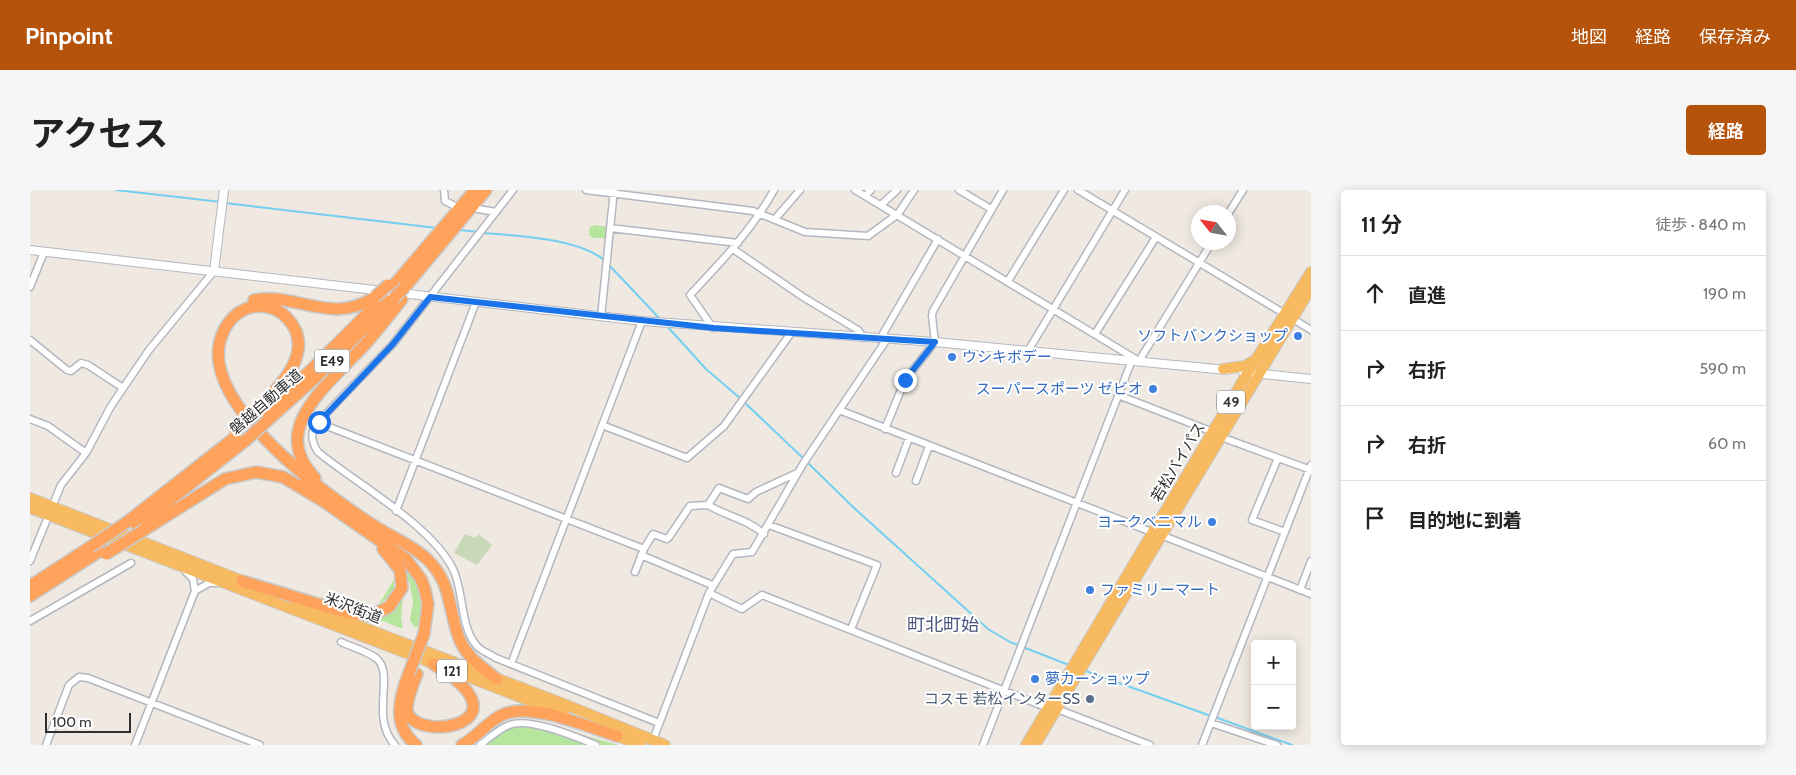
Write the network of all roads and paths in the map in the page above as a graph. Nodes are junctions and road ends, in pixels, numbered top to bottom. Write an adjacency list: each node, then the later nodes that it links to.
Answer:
1 (444, 190): 23 (street)
2 (475, 190): 23 (highway)
3 (486, 190): 23 (highway)
4 (513, 190): 26 (street)
5 (586, 190): 17 (street)
6 (774, 190): 27 (street)
7 (800, 190): 29 (street)
8 (855, 190): 20 (street)
9 (871, 190): 20 (street)
10 (897, 190): 21 (street)
11 (959, 190): 24 (street)
12 (1003, 190): 24 (street)
13 (1064, 190): 43 (street)
14 (1078, 190): 25 (street)
15 (1125, 190): 25 (street)
16 (1243, 190): 22 (street)
17 (614, 191): 27 (street); 30 (street)
18 (912, 191): 28 (street)
19 (224, 193): 41 (street)
20 (865, 196): 21 (street)
21 (881, 205): 28 (street)
22 (1234, 205)
23 (466, 208): 26 (street); 38 (highway); 38 (highway)
24 (991, 210): 39 (street)
25 (1112, 211): 31 (street); 50 (street)
26 (496, 212): 47 (street)
27 (761, 214): 29 (street); 33 (street)
28 (898, 214): 29 (street); 32 (street)
29 (775, 219)
30 (610, 228): 33 (street); 52 (street)
31 (1156, 237): 40 (street); 57 (street)
32 (938, 239): 39 (street); 59 (street)
33 (738, 243): 34 (street)
34 (733, 249): 54 (street); 58 (street)
35 (30, 250): 37 (street)
36 (1207, 250): 40 (street)
37 (44, 252): 41 (street); 45 (street)
38 (427, 255): 44 (highway); 44 (highway)
39 (964, 255): 43 (street); 61 (street)
40 (1199, 263): 51 (street); 64 (street)
41 (214, 271): 47 (street); 69 (street)
42 (1311, 272): 51 (highway, 若松バイパス / 49)
43 (1008, 281): 50 (street)
44 (399, 286): 48 (highway); 48 (highway, bridge)
45 (30, 287)
46 (1311, 288): 51 (highway, 若松バイパス / 49)
47 (430, 297): 49 (street); 75 (street)
48 (388, 298): 73 (highway, 磐越自動車道 / E49); 90 (highway); 90 (highway)
49 (476, 302): 52 (street); 84 (street)
50 (1054, 308): 57 (street); 62 (street)
51 (1289, 316): 55 (street); 63 (highway, 若松バイパス / 49); 67 (highway, 若松バイパス / 49)
52 (601, 317): 53 (street)
53 (642, 321): 54 (street); 76 (street)
54 (713, 328): 56 (street)
55 (1311, 330)
56 (791, 333): 58 (street); 76 (street)
57 (1095, 334): 64 (street)
58 (864, 338): 59 (street)
59 (883, 339): 61 (street); 72 (street)
60 (30, 340): 69 (street)
61 (935, 342): 62 (street); 77 (street)
62 (1028, 350): 64 (street)
63 (1257, 358): 65 (highway); 66 (highway, 若松バイパス / 49)
64 (1136, 361): 65 (street); 71 (street)
65 (1223, 370): 66 (street); 70 (highway)
66 (1248, 372): 67 (street); 70 (highway, 若松バイパス / 49)
67 (1259, 373): 68 (street); 78 (highway, 若松バイパス / 49)
68 (1311, 379)
69 (123, 388): 82 (street)
70 (1236, 393): 78 (highway, 若松バイパス / 49)
71 (1118, 395): 78 (street); 91 (street)
72 (839, 410): 77 (street); 86 (street)
73 (263, 415): 79 (highway, 磐越自動車道 / E49, bridge); 90 (highway)
74 (30, 419): 82 (street)
75 (319, 422): 84 (street); 95 (street)
76 (602, 425): 96 (street)
77 (886, 429): 80 (street)
78 (1217, 435): 83 (street); 102 (highway, 若松バイパス / 49)
79 (239, 436): 98 (highway, 磐越自動車道 / E49); 98 (highway, 磐越自動車道 / E49)
80 (909, 438): 81 (street); 87 (street)
81 (928, 446): 88 (street); 91 (street)
82 (86, 453): 94 (street)
83 (1278, 458): 85 (street); 100 (street)
84 (416, 460): 95 (street); 96 (street)
85 (1310, 468): 100 (street)
86 (797, 473): 92 (street); 97 (street)
87 (896, 473)
88 (916, 481)
89 (30, 498): 94 (highway, 米沢街道 / 121)
90 (327, 498): 98 (highway); 99 (highway)
91 (1076, 504): 102 (street); 123 (street)
92 (708, 505): 101 (street); 104 (street)
93 (30, 508): 94 (highway, 米沢街道 / 121)
94 (50, 510): 103 (highway, 米沢街道 / 121); 105 (street); 110 (highway, 米沢街道 / 121)
95 (396, 511): 121 (street)
96 (566, 519): 104 (street); 121 (street)
97 (769, 525): 101 (street); 118 (street)
98 (136, 526): 114 (highway, 磐越自動車道 / E49); 114 (highway, 磐越自動車道 / E49, bridge)
99 (372, 531): 110 (highway); 122 (highway); 130 (highway, bridge)
100 (1285, 532): 109 (street)
101 (764, 534): 111 (street)
102 (1157, 534): 109 (street); 125 (highway, 若松バイパス / 49)
103 (144, 552): 110 (highway, 米沢街道 / 121); 113 (street)
104 (643, 552): 108 (street); 111 (street)
105 (30, 560)
106 (1311, 561): 112 (street)
107 (131, 563): 117 (street)
108 (635, 572)
109 (1267, 578): 112 (street); 126 (street)
110 (237, 584): 113 (street); 120 (highway, 米沢街道 / 121); 122 (highway, 米沢街道 / 121)
111 (712, 585): 115 (street)
112 (1300, 590): 116 (street)
113 (195, 591): 124 (street)
114 (32, 592)
115 (709, 593): 118 (street); 127 (street)
116 (1311, 594)
117 (30, 622)
118 (851, 629): 123 (street)
119 (341, 642): 135 (street)
120 (433, 664): 128 (highway, 米沢街道 / 121); 131 (highway)
121 (511, 664): 127 (street)
122 (497, 679): 129 (highway, 米沢街道 / 121)
123 (1005, 690): 125 (street); 141 (street)
124 (151, 703): 132 (street); 133 (street); 134 (street)
125 (1052, 709): 142 (highway, 若松バイパス / 49); 143 (highway, 若松バイパス / 49); 144 (street)
126 (1212, 721): 145 (street); 146 (street)
127 (659, 723): 129 (street)
128 (617, 736): 136 (highway); 139 (highway, 米沢街道 / 121)
129 (652, 742): 140 (highway, 米沢街道 / 121)
130 (421, 743)
131 (447, 744)
132 (46, 745)
133 (135, 745)
134 (260, 745)
135 (395, 745)
136 (462, 745)
137 (480, 745): 138 (street)
138 (596, 745)
139 (641, 745)
140 (665, 745)
141 (983, 745)
142 (1026, 745)
143 (1035, 745)
144 (1150, 745)
145 (1202, 745)
146 (1277, 745)

